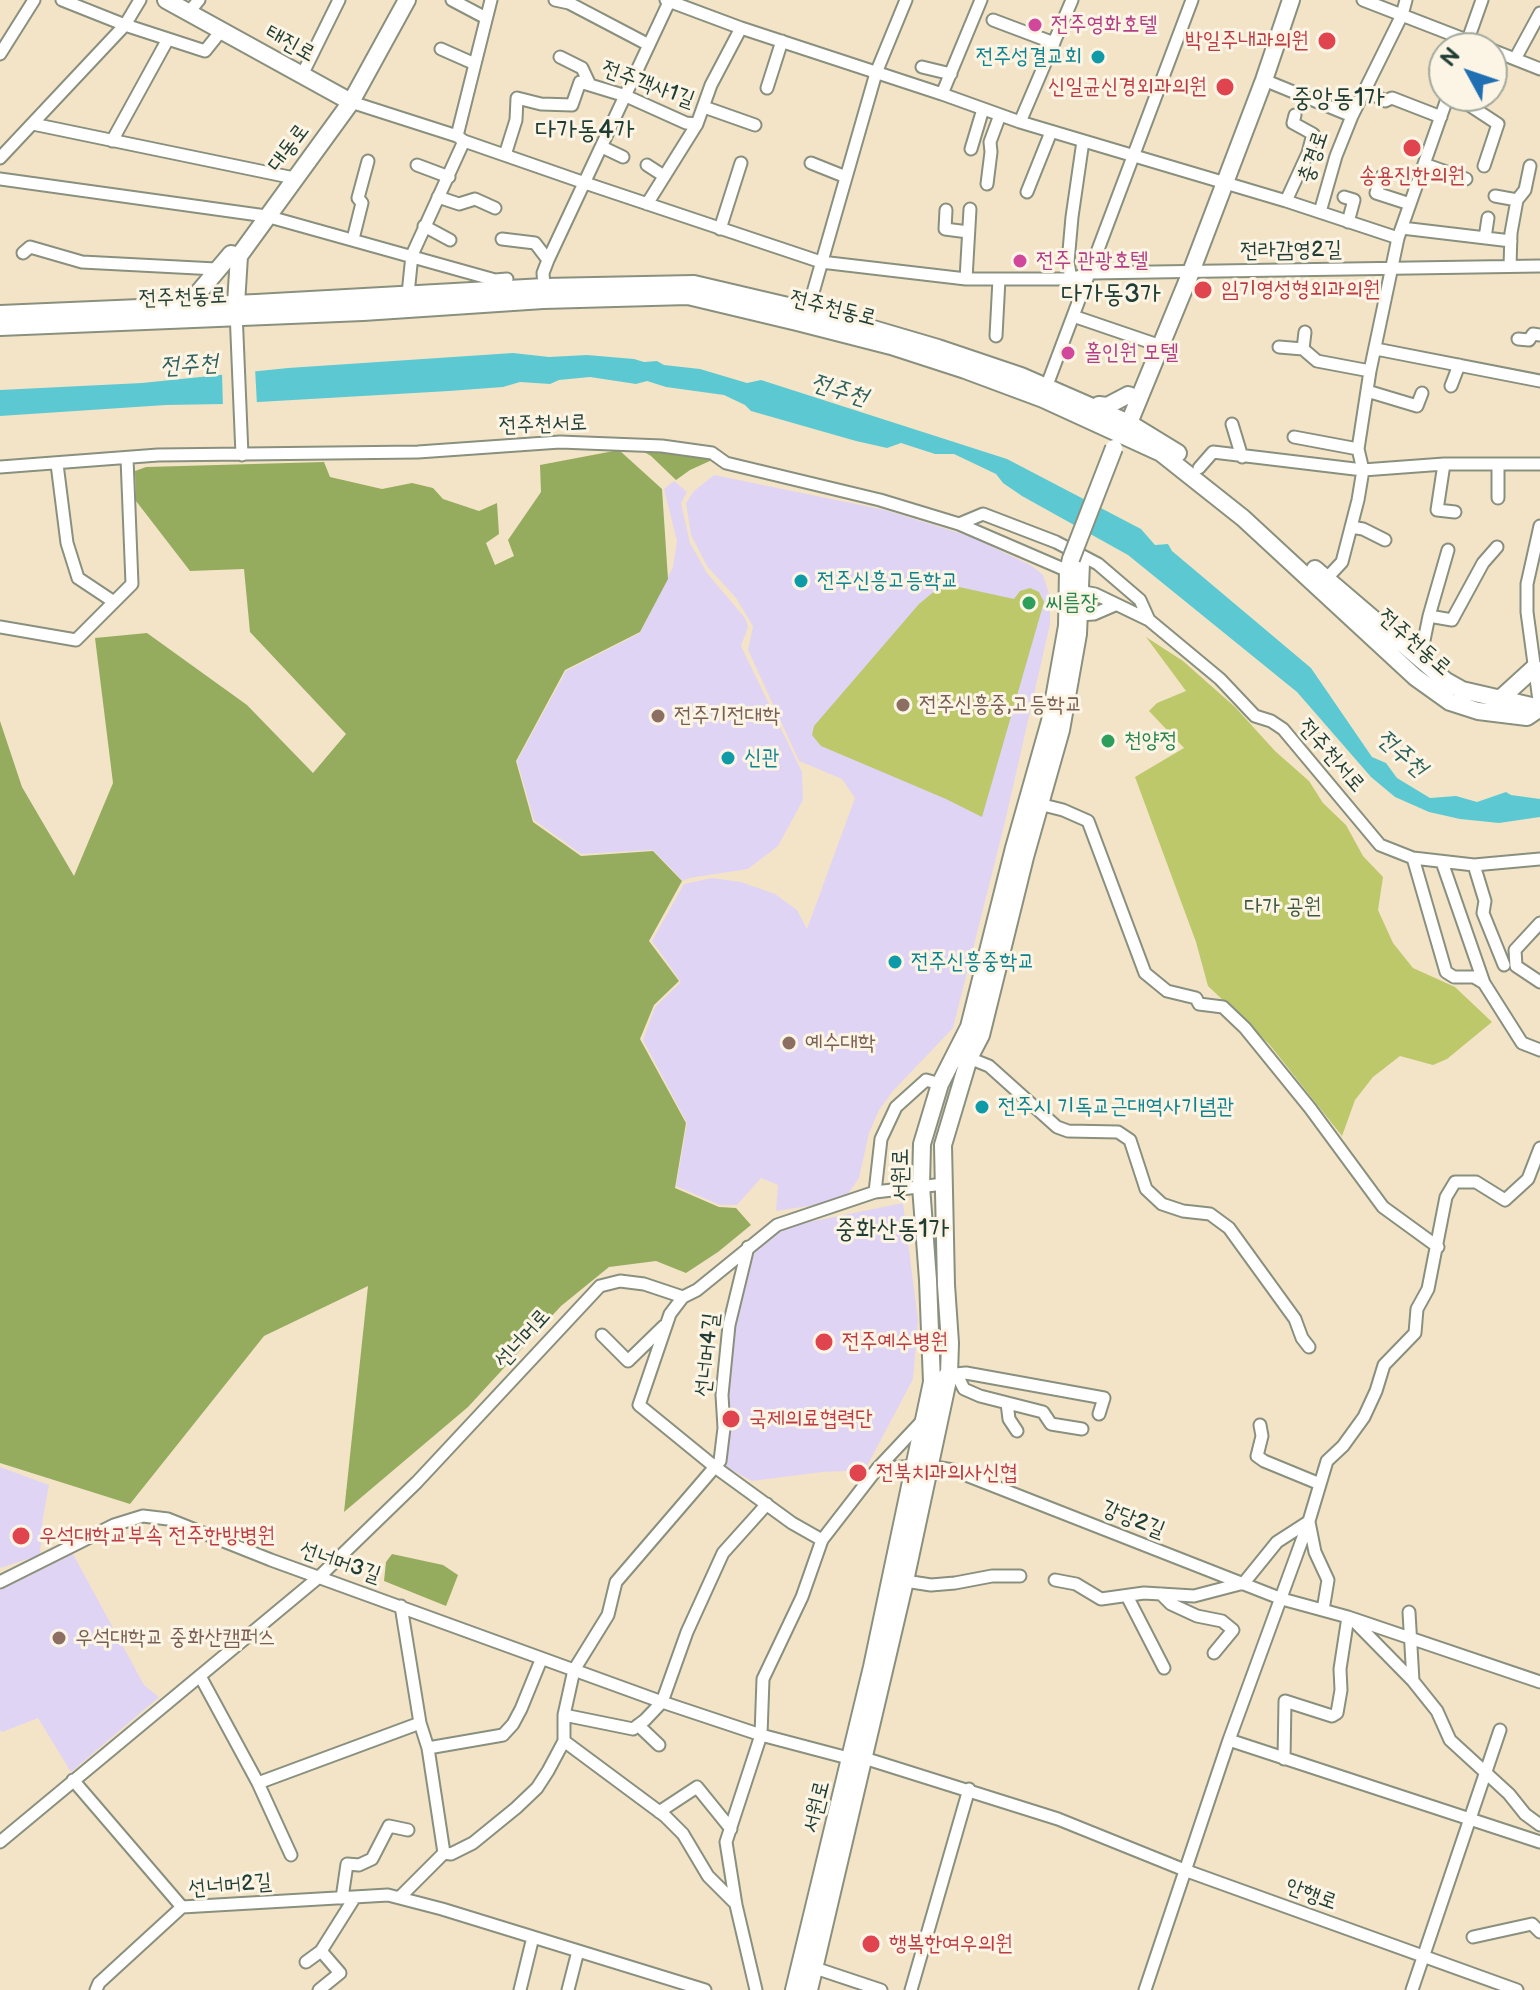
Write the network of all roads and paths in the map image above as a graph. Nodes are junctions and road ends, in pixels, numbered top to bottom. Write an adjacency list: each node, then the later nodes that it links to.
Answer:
1 (34, 0): 34 (street)
2 (62, 0): 24 (street)
3 (140, 0): 24 (street)
4 (166, 0): 19 (street, 태진로)
5 (339, 0): 43 (street)
6 (407, 0): 50 (street, 대동로)
7 (452, 0): 22 (street)
8 (491, 0): 22 (street)
9 (555, 0): 32 (street)
10 (668, 0): 25 (street, 충경로); 32 (street)
11 (906, 0): 41 (street)
12 (981, 0): 42 (street)
13 (1072, 0): 31 (street)
14 (1192, 0): 71 (street)
15 (1291, 0): 44 (street)
16 (1363, 0): 21 (street)
17 (1406, 0): 21 (street)
18 (1482, 0): 28 (street)
19 (194, 7): 26 (street, 태진로)
20 (1540, 13): 37 (street)
21 (1402, 15): 27 (street); 47 (street)
22 (486, 18): 38 (street)
23 (993, 20): 31 (street)
24 (125, 25): 29 (street); 60 (street)
25 (741, 28): 30 (street, 충경로); 51 (street, 전주객사1길)
26 (221, 31): 29 (street); 43 (street, 태진로)
27 (1440, 32)
28 (1470, 32)
29 (168, 39): 65 (street)
30 (782, 41): 41 (street, 충경로); 46 (street)
31 (1054, 43): 59 (street)
32 (649, 45): 49 (street)
33 (441, 49): 38 (street)
34 (0, 54)
35 (1508, 56): 37 (street)
36 (560, 57): 45 (street)
37 (1515, 59): 40 (street)
38 (475, 64): 64 (street)
39 (922, 67): 42 (street)
40 (1540, 69)
41 (876, 73): 48 (street, 충경로); 84 (street)
42 (951, 74): 48 (street)
43 (302, 75): 50 (street, 태진로)
44 (1264, 80): 57 (street, 충경로); 89 (street)
45 (590, 85): 49 (street, 전주객사1길); 69 (street, 전주객사1길)
46 (767, 88)
47 (1365, 90): 57 (street); 58 (street)
48 (942, 94): 52 (street, 충경로)
49 (626, 96): 61 (street, 전주객사1길); 67 (street)
50 (351, 102): 64 (street); 85 (street, 대동로)
51 (704, 107): 61 (street, 전주객사1길); 62 (street)
52 (983, 109): 55 (street, 충경로); 68 (street)
53 (1443, 112): 58 (street)
54 (1480, 112): 79 (street)
55 (1000, 115): 59 (street, 충경로); 90 (street)
56 (1295, 115): 96 (street, 충경로)
57 (1352, 116): 102 (street, 충경로)
58 (1441, 117): 76 (street)
59 (1020, 122): 63 (street, 충경로)
60 (33, 124): 65 (street); 72 (street)
61 (697, 124): 81 (street, 전주객사1길)
62 (755, 125)
63 (1051, 132): 66 (street, 충경로); 91 (street)
64 (460, 138): 69 (street); 83 (street)
65 (112, 141): 85 (street)
66 (1083, 141): 71 (street, 충경로); 129 (street)
67 (602, 147): 70 (street); 88 (street)
68 (971, 149)
69 (505, 155): 88 (street)
70 (623, 157)
71 (1133, 157): 89 (street, 충경로); 125 (street)
72 (0, 158)
73 (368, 161): 111 (street)
74 (741, 163): 107 (street)
75 (811, 163): 84 (street)
76 (1424, 164): 87 (street); 98 (street)
77 (417, 165): 83 (street)
78 (647, 165): 81 (street)
79 (1484, 166)
80 (1530, 166): 95 (street)
81 (664, 176): 97 (street, 전주객사1길)
82 (1382, 176): 98 (street)
83 (449, 177): 93 (street)
84 (846, 177): 119 (street)
85 (294, 178): 103 (street, 대동로)
86 (0, 179): 103 (street)
87 (1466, 179)
88 (585, 183): 97 (street); 118 (street)
89 (1225, 183): 96 (street, 충경로); 124 (street)
90 (987, 184)
91 (1027, 192)
92 (1495, 196): 95 (street)
93 (438, 197): 99 (street); 106 (street)
94 (1344, 197): 105 (street, 충경로)
95 (1517, 200): 114 (street)
96 (1286, 201): 102 (street, 충경로)
97 (647, 204): 107 (street)
98 (1410, 204): 109 (street)
99 (495, 208)
100 (970, 209): 108 (street)
101 (946, 210): 108 (street)
102 (1320, 212): 105 (street, 충경로)
103 (266, 216): 111 (street); 117 (street, 대동로)
104 (1488, 218): 110 (street)
105 (1348, 222): 109 (street, 충경로)
106 (424, 226): 113 (street); 116 (street)
107 (720, 229): 119 (street)
108 (968, 232): 127 (street)
109 (1400, 233): 110 (street); 123 (street)
110 (1485, 238): 114 (street)
111 (353, 239): 116 (street)
112 (502, 239): 118 (street)
113 (450, 240)
114 (1511, 241): 120 (street)
115 (23, 253): 122 (street)
116 (412, 255): 126 (street); 131 (street)
117 (239, 256): 122 (street); 136 (street)
118 (548, 260): 130 (street)
119 (821, 262): 127 (street); 133 (street)
120 (1510, 266): 121 (street, 전라감영2길); 123 (street, 전라감영2길)
121 (1540, 266)
122 (216, 269): 132 (street)
123 (1392, 270): 124 (street, 전라감영2길); 145 (street)
124 (1191, 272): 125 (street); 142 (street)
125 (1090, 273): 129 (street); 135 (street)
126 (507, 279)
127 (966, 279): 128 (street)
128 (999, 279): 129 (street); 140 (street)
129 (1071, 279)
130 (544, 287): 131 (street, 전주천동로); 133 (street, 전주천동로)
131 (408, 294): 136 (street, 전주천동로)
132 (188, 305): 134 (street, 전주천동로); 136 (street, 전주천동로)
133 (808, 310): 149 (street, 전주천동로)
134 (0, 314)
135 (1073, 316): 142 (street); 149 (street)
136 (236, 317): 137 (street, 전주천동로); 157 (street, 전주천동로); 159 (street)
137 (0, 327)
138 (1305, 332): 144 (street)
139 (1540, 335): 141 (street)
140 (996, 336)
141 (1518, 339)
142 (1161, 346): 153 (street)
143 (1279, 347): 144 (street)
144 (1303, 349): 147 (street)
145 (1376, 349): 146 (street); 147 (street)
146 (1459, 365): 148 (street); 150 (street)
147 (1370, 371): 151 (street)
148 (1540, 381)
149 (1047, 385): 154 (street, 전주천동로)
150 (1451, 386)
151 (1367, 391): 152 (street); 158 (street)
152 (1422, 393)
153 (1138, 399): 154 (street); 157 (street)
154 (1096, 409): 157 (street, 전주천동로)
155 (1232, 424): 160 (street)
156 (1294, 437): 158 (street)
157 (1123, 439): 167 (street, 전주천동로); 177 (street, bridge); 189 (street, 전주천동로)
158 (1358, 449): 168 (street)
159 (242, 455): 161 (street, 전주천서로); 171 (street, 전주천서로)
160 (1242, 457): 167 (street); 168 (street)
161 (127, 458): 162 (street, 전주천서로); 180 (street)
162 (57, 464): 166 (street, 전주천서로); 180 (street)
163 (1444, 464): 164 (street); 168 (street); 170 (street)
164 (1498, 464): 165 (street); 169 (street)
165 (1540, 464)
166 (0, 467)
167 (1199, 468): 178 (street, 전주천동로)
168 (1363, 470): 173 (street)
169 (1498, 498)
170 (1455, 512)
171 (959, 524): 177 (street, 전주천서로); 184 (street)
172 (1540, 526): 187 (street)
173 (1351, 527): 174 (street); 178 (street)
174 (1385, 540)
175 (1497, 547): 183 (street, 전주천동로)
176 (1448, 550): 183 (street, 전주천동로)
177 (1073, 564): 179 (street, 서원로); 190 (street, 서원로)
178 (1326, 579): 186 (street, 전주천동로)
179 (1079, 591): 181 (street, 전주천서로); 182 (street, 서원로)
180 (114, 602): 185 (street)
181 (1115, 605): 182 (street); 184 (street, 전주천서로)
182 (1078, 615): 190 (street, 서원로)
183 (1429, 616): 186 (street, 전주천동로)
184 (1149, 620): 191 (street, 전주천서로)
185 (0, 627)
186 (1420, 660): 188 (street, 전주천동로)
187 (1534, 668): 188 (street); 189 (street)
188 (1500, 699): 189 (street, 전주천동로)
189 (1540, 709)
190 (1033, 803): 200 (street, 서원로); 201 (street, 서원로); 207 (street)
191 (1413, 858): 193 (street, 전주천서로); 198 (street)
192 (1540, 859): 194 (street, 전주천서로)
193 (1442, 862): 194 (street, 전주천서로); 198 (street)
194 (1474, 865): 196 (street)
195 (1540, 923): 197 (street)
196 (1504, 965)
197 (1540, 982)
198 (1484, 983): 199 (street)
199 (1540, 1050)
200 (969, 1058): 203 (street, 서원로); 211 (street)
201 (940, 1084): 204 (street, 서원로); 205 (street)
202 (1540, 1148): 207 (street)
203 (944, 1184): 204 (street); 212 (street, 서원로)
204 (921, 1186): 205 (street); 212 (street, 서원로)
205 (875, 1192): 206 (street)
206 (748, 1246): 208 (street); 220 (street, 선너머4길)
207 (1438, 1247): 222 (street)
208 (683, 1297): 209 (street, 선너머4길); 227 (street, 선너머로)
209 (666, 1324): 210 (street); 220 (street, 선너머4길)
210 (602, 1335)
211 (1309, 1347)
212 (946, 1375): 213 (street); 214 (street); 215 (street, 서원로)
213 (1007, 1403): 217 (street); 218 (street)
214 (1099, 1414)
215 (930, 1420): 219 (street, 서원로); 221 (street)
216 (1260, 1425): 222 (street)
217 (1082, 1429)
218 (1017, 1431)
219 (922, 1466): 221 (street); 229 (street, 서원로); 231 (street, 강당2길); 257 (street, 서원로)
220 (715, 1467): 223 (street, 선너머4길); 243 (street, 선너머4길)
221 (877, 1469): 225 (street)
222 (1320, 1484): 224 (street)
223 (767, 1504): 225 (street, 선너머4길); 247 (street)
224 (1309, 1521): 231 (street); 234 (street); 236 (street)
225 (822, 1540): 252 (street)
226 (1020, 1576): 229 (street)
227 (319, 1577): 230 (street, 선너머3길); 235 (street, 선너머3길); 244 (street, 선너머로)
228 (1055, 1580): 233 (street)
229 (905, 1581): 257 (street, 서원로)
230 (0, 1582)
231 (1242, 1584): 232 (street); 234 (street, 강당2길)
232 (1161, 1594): 233 (street); 240 (street)
233 (1127, 1596): 242 (street)
234 (1282, 1599): 236 (street, 강당2길); 253 (street)
235 (401, 1606): 241 (street, 선너머3길); 249 (street, 선너머3길)
236 (1323, 1610): 238 (street, 강당2길)
237 (1409, 1612): 239 (street)
238 (1349, 1618): 239 (street, 강당2길); 245 (street); 258 (street)
239 (1412, 1639): 245 (street); 246 (street, 강당2길)
240 (1214, 1653)
241 (541, 1660): 243 (street, 선너머3길); 256 (street)
242 (1164, 1668)
243 (574, 1670): 247 (street, 선너머3길); 248 (street)
244 (200, 1676): 260 (street, 선너머로); 261 (street)
245 (1413, 1681): 259 (street)
246 (1540, 1682)
247 (662, 1702): 250 (street); 252 (street, 선너머3길)
248 (564, 1715): 250 (street); 254 (street)
249 (420, 1723): 256 (street, 선너머3길); 261 (street)
250 (638, 1725): 255 (street)
251 (1500, 1730): 259 (street)
252 (761, 1735): 257 (street, 선너머3길); 266 (street)
253 (1229, 1740): 258 (street); 272 (street)
254 (564, 1741): 263 (street); 270 (street)
255 (659, 1745)
256 (428, 1748): 270 (street)
257 (858, 1759): 262 (street, 안행로); 284 (street, 서원로); 291 (street, 서원로)
258 (1284, 1759): 264 (street)
259 (1485, 1772): 264 (street); 265 (street)
260 (73, 1780): 268 (street, 선너머로); 276 (street)
261 (258, 1783): 271 (street)
262 (969, 1789): 272 (street, 안행로); 294 (street)
263 (659, 1812): 266 (street); 275 (street)
264 (1471, 1820): 269 (street); 282 (street)
265 (1540, 1825)
266 (731, 1829): 275 (street)
267 (408, 1830): 274 (street)
268 (0, 1842)
269 (1540, 1842)
270 (444, 1853): 273 (street)
271 (291, 1855)
272 (1187, 1871): 282 (street, 안행로); 295 (street)
273 (400, 1897): 274 (street, 선너머2길); 278 (street, 선너머2길)
274 (348, 1898): 276 (street, 선너머2길); 280 (street)
275 (736, 1905): 290 (street)
276 (182, 1907): 285 (street, 선너머2길)
277 (1540, 1932): 279 (street)
278 (533, 1937): 281 (street, 선너머2길); 287 (street)
279 (1473, 1937)
280 (321, 1951): 283 (street); 286 (street)
281 (578, 1951): 288 (street); 289 (street, 선너머2길)
282 (1422, 1956): 296 (street); 297 (street, 안행로)
283 (306, 1962)
284 (815, 1968): 292 (street, 서원로); 293 (street)
285 (96, 1990)
286 (319, 1990)
287 (520, 1990)
288 (568, 1990)
289 (705, 1990)
290 (756, 1990)
291 (794, 1990)
292 (809, 1990)
293 (881, 1990)
294 (911, 1990)
295 (1145, 1990)
296 (1412, 1990)
297 (1517, 1990)

